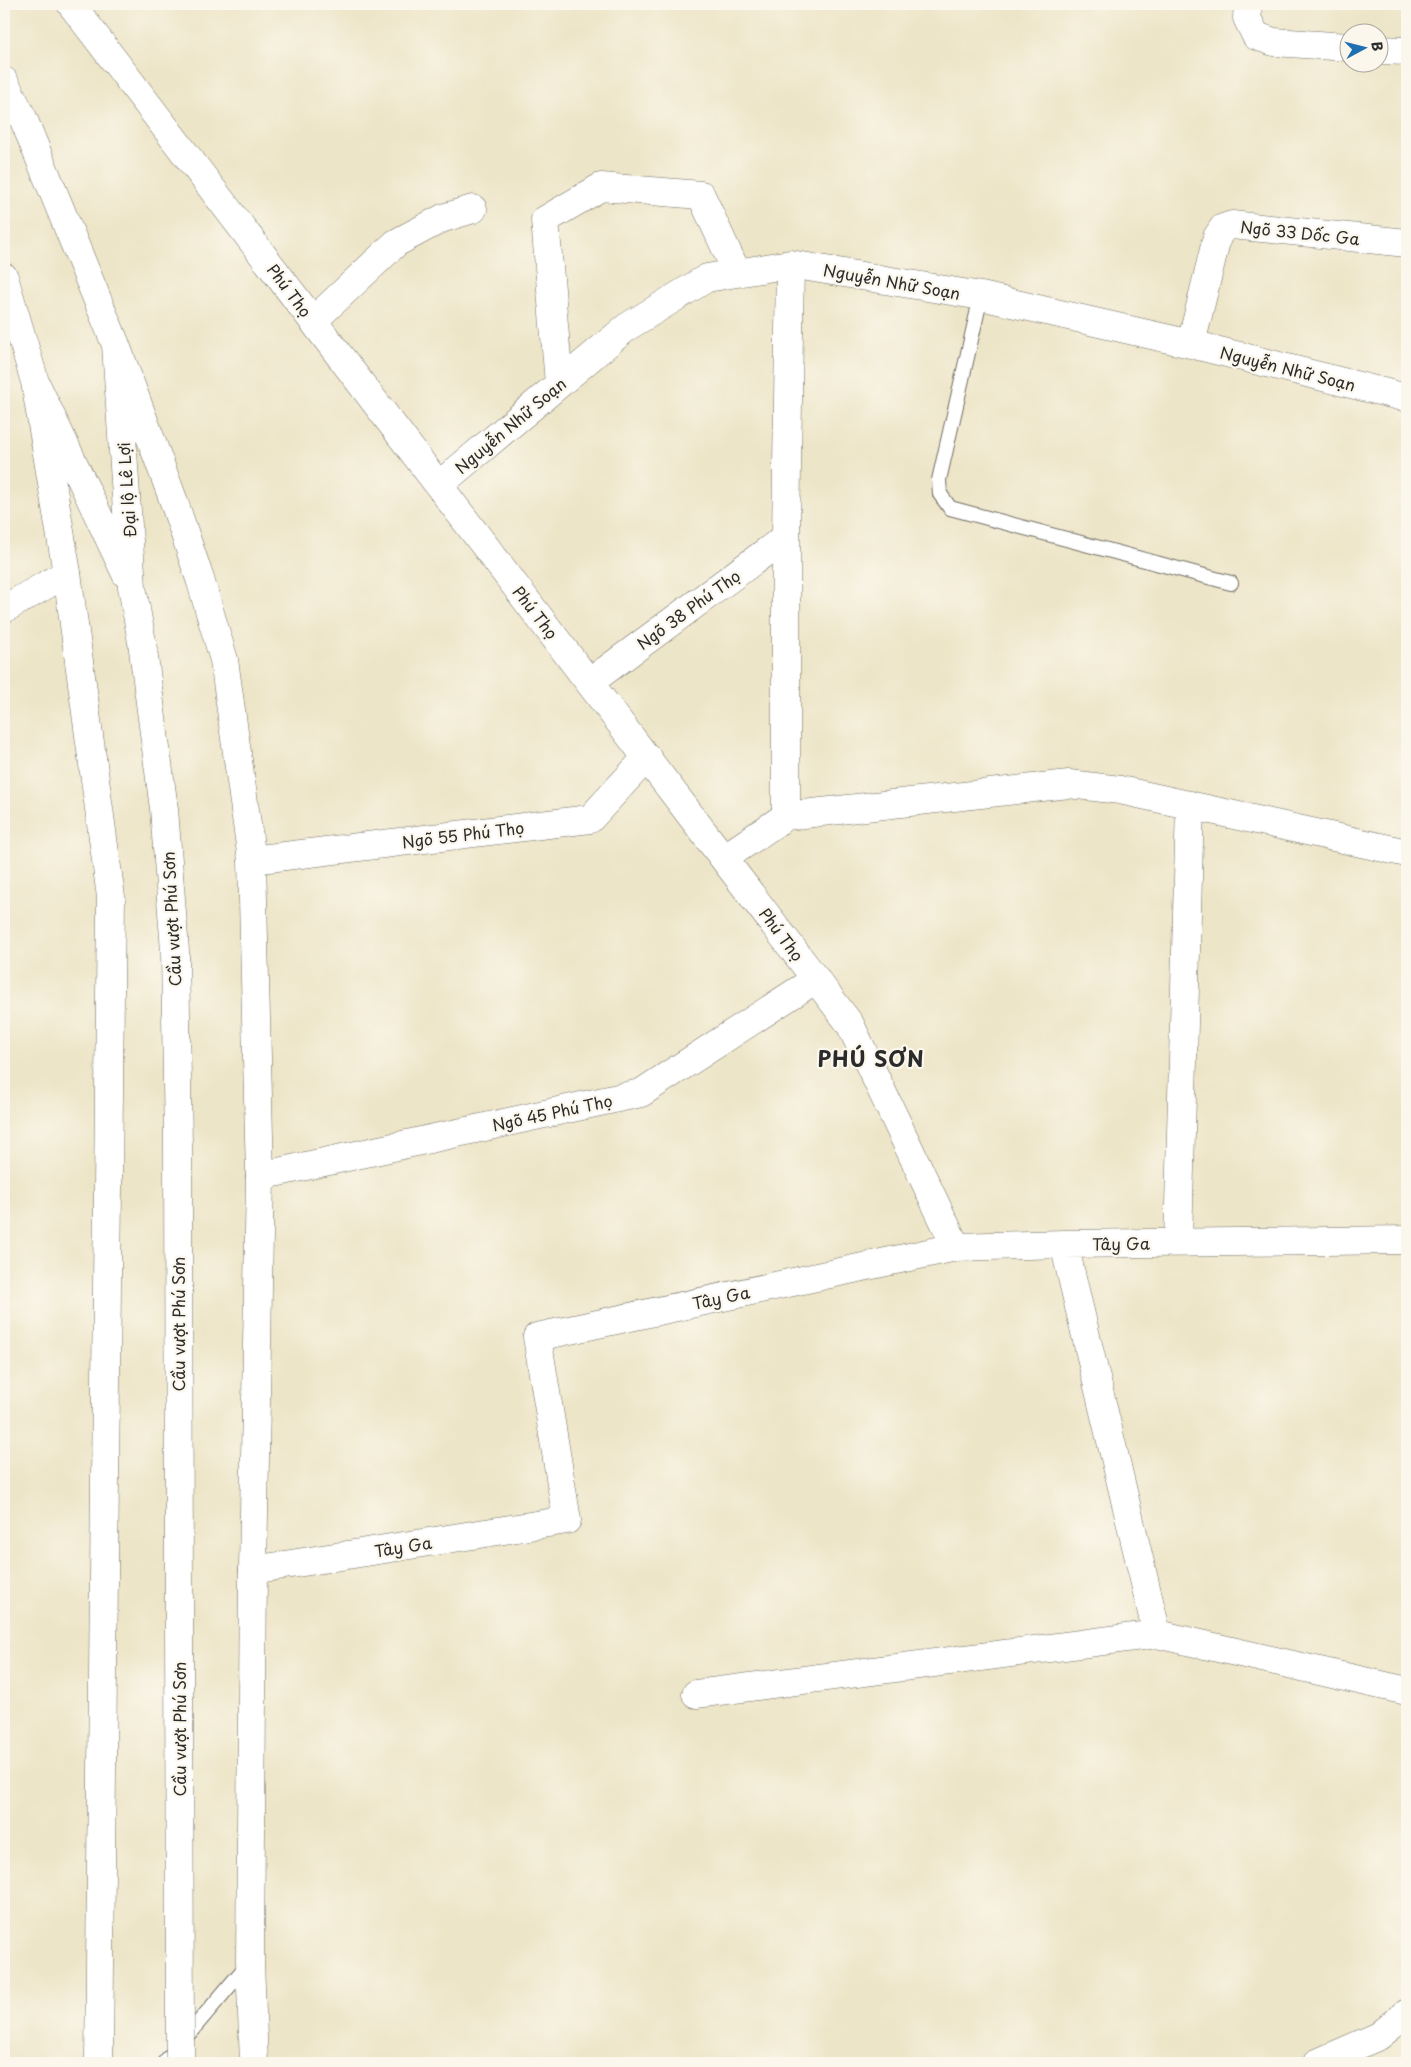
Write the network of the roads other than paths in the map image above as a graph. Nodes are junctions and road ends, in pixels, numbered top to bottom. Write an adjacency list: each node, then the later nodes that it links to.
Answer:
1 (70, 4): 13 (street, Phú Thọ)
2 (1248, 4): 3 (street)
3 (1338, 47)
4 (1388, 51): 5 (street)
5 (1407, 52)
6 (4, 81): 15 (street, Đại lộ Lê Lợi)
7 (472, 209): 13 (street)
8 (1407, 243): 14 (street, Ngõ 33 Dốc Ga)
9 (790, 264): 10 (street, Nguyễn Nhữ Soạn); 12 (street, Nguyễn Nhữ Soạn); 20 (street)
10 (737, 273): 17 (street, Nguyễn Nhữ Soạn); 17 (street)
11 (4, 277): 16 (street, Đại lộ Lê Lợi)
12 (981, 296): 14 (street, Nguyễn Nhữ Soạn); 22 (lane)
13 (313, 321): 19 (street, Phú Thọ)
14 (1191, 344): 18 (street, Nguyễn Nhữ Soạn)
15 (116, 345): 23 (street, Đại lộ Lê Lợi); 31 (street)
16 (35, 382): 21 (street); 23 (street, Đại lộ Lê Lợi)
17 (560, 383): 19 (street, Nguyễn Nhữ Soạn)
18 (1407, 398)
19 (439, 485): 25 (street, Phú Thọ)
20 (786, 537): 25 (street, Ngõ 38 Phú Thọ); 28 (street)
21 (67, 573): 24 (street); 44 (street)
22 (1231, 583)
23 (132, 586): 46 (street, Cầu vượt Phú Sơn, bridge)
24 (4, 609)
25 (590, 682): 26 (street, Phú Thọ)
26 (647, 757): 30 (street, Phú Thọ); 31 (street, Ngõ 55 Phú Thọ)
27 (1190, 806): 28 (street); 29 (street); 35 (street)
28 (786, 816): 30 (street)
29 (1407, 853)
30 (724, 858): 32 (street, Phú Thọ)
31 (252, 860): 33 (street)
32 (816, 979): 33 (street, Ngõ 45 Phú Thọ); 37 (street, Phú Thọ)
33 (260, 1176): 38 (street)
34 (1407, 1240): 35 (street, Tây Ga)
35 (1178, 1242): 36 (street, Tây Ga)
36 (1064, 1244): 37 (street, Tây Ga); 39 (street)
37 (956, 1247): 38 (street, Tây Ga)
38 (253, 1570): 42 (street)
39 (1157, 1634): 40 (street); 41 (street)
40 (1407, 1691)
41 (696, 1694)
42 (250, 1962): 45 (lane); 47 (street)
43 (1407, 2013): 48 (street)
44 (99, 2063)
45 (164, 2063)
46 (180, 2063)
47 (254, 2063)
48 (1317, 2063)

